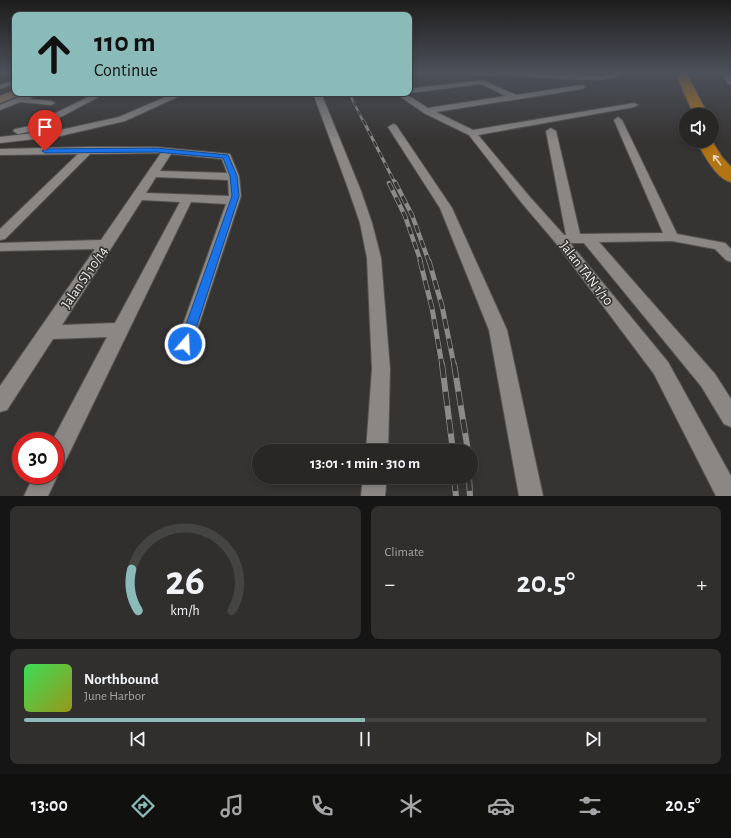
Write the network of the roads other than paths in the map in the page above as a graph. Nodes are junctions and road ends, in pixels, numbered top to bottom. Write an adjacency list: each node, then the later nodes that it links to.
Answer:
1 (510, 95): 9 (street)
2 (533, 95): 9 (street)
3 (691, 95): 14 (highway)
4 (18, 96): 10 (street); 11 (street); 13 (street)
5 (96, 96): 19 (street)
6 (175, 96): 21 (street)
7 (317, 96): 46 (street)
8 (403, 96): 15 (street, Jalan TAN 1/10)
9 (516, 98): 15 (street)
10 (0, 100)
11 (51, 103)
12 (634, 105): 20 (street)
13 (0, 108)
14 (698, 108)
15 (427, 112): 20 (street, Jalan TAN 1/10)
16 (618, 120): 35 (street)
17 (393, 127): 51 (street)
18 (551, 131): 36 (street)
19 (0, 132)
20 (472, 133): 36 (street, Jalan TAN 1/10)
21 (0, 140)
22 (719, 140): 27 (highway)
23 (708, 148): 30 (highway, one-way to 23)
24 (88, 150): 25 (street); 26 (street); 34 (street)
25 (168, 151): 28 (street, Jalan SJ 10/14); 29 (street)
26 (1, 153)
27 (731, 157)
28 (153, 174): 29 (street); 31 (street, Jalan SJ 10/14)
29 (233, 177): 33 (street)
30 (731, 177)
31 (138, 196): 32 (street); 37 (street, Jalan SJ 10/14)
32 (187, 199): 33 (street); 40 (street)
33 (233, 201): 42 (street)
34 (0, 236)
35 (672, 236): 36 (street); 39 (street)
36 (574, 239): 44 (street); 52 (street, Jalan TAN 1/10)
37 (106, 244): 38 (street); 41 (street, Jalan SJ 10/14)
38 (0, 247)
39 (731, 257)
40 (120, 330): 41 (street); 45 (street)
41 (47, 332): 43 (street, Jalan SJ 10/14)
42 (185, 344)
43 (0, 402)
44 (731, 417)
45 (64, 440)
46 (377, 444)
47 (42, 484): 49 (street)
48 (374, 484): 50 (street)
49 (36, 496)
50 (373, 496)
51 (531, 496)
52 (729, 496)

